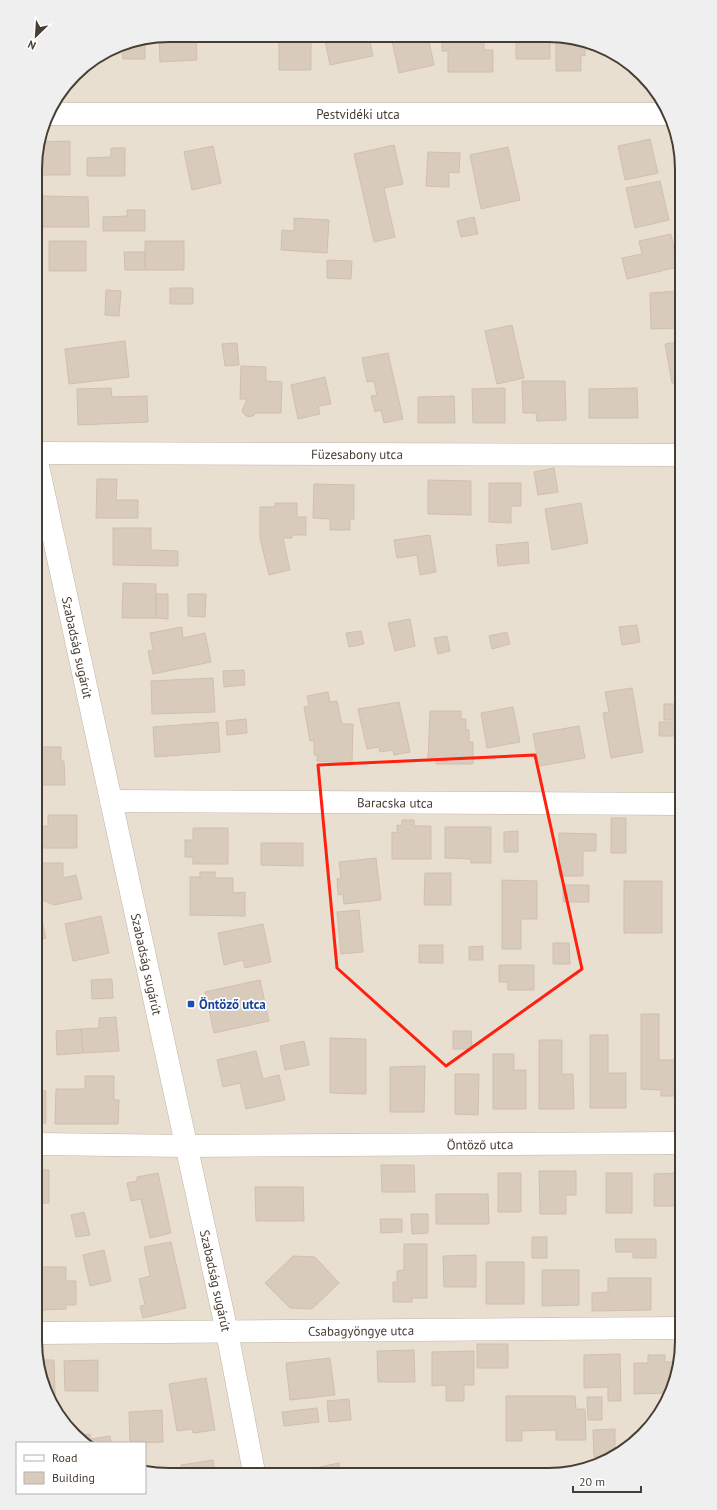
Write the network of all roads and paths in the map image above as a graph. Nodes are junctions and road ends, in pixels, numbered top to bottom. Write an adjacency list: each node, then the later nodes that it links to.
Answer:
1 (55, 114): 2 (street, Pestvidéki utca)
2 (662, 114)
3 (42, 453): 4 (street, Füzesabony utca)
4 (675, 455)
5 (42, 484): 6 (street, Szabadság sugárút)
6 (111, 801): 7 (street, Baracska utca); 10 (street, Szabadság sugárút)
7 (675, 804)
8 (675, 1143): 10 (street, Öntöző utca)
9 (42, 1144): 10 (street, Öntöző utca)
10 (186, 1146): 12 (street, Szabadság sugárút)
11 (675, 1328): 12 (street, Csabagyöngye utca)
12 (227, 1332): 13 (street, Csabagyöngye utca); 14 (street, Szabadság sugárút)
13 (42, 1333)
14 (253, 1468)

